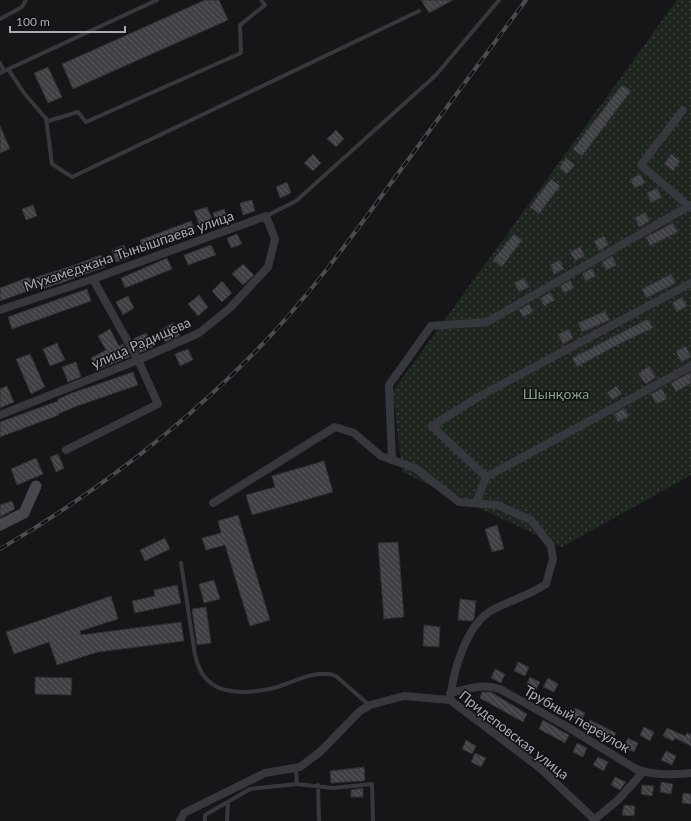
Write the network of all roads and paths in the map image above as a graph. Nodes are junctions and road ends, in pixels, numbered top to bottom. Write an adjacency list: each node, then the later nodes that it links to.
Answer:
1 (26, 0): 6 (lane)
2 (157, 0): 8 (lane)
3 (261, 0): 10 (lane)
4 (499, 0): 12 (lane)
5 (419, 12): 10 (lane)
6 (0, 19)
7 (0, 63): 8 (lane)
8 (4, 71): 10 (lane)
9 (683, 110): 11 (street)
10 (46, 118)
11 (690, 207): 20 (street)
12 (266, 216): 13 (street, Мухамеджана Тынышпаева улица); 16 (street, улица Радищева)
13 (93, 279): 15 (street, Мухамеджана Тынышпаева улица); 16 (street)
14 (691, 283): 21 (street)
15 (0, 310)
16 (138, 360): 18 (street, улица Радищева); 19 (street)
17 (691, 366): 21 (street)
18 (0, 415)
19 (66, 450)
20 (392, 460): 23 (street); 24 (street)
21 (486, 477): 24 (street)
22 (36, 486): 25 (street)
23 (213, 503)
24 (476, 503): 27 (street)
25 (0, 525)
26 (181, 563): 28 (lane)
27 (450, 697): 28 (street, Придеповская улица); 30 (street, Трубный переулок); 35 (street, Придеповская улица)
28 (370, 705): 29 (street, Придеповская улица)
29 (296, 768): 32 (lane); 36 (street, Придеповская улица)
30 (643, 772): 31 (street, Трубный переулок); 35 (street)
31 (691, 773)
32 (297, 784): 33 (lane); 34 (lane)
33 (318, 785): 39 (lane); 40 (lane)
34 (228, 803): 37 (lane); 38 (lane)
35 (596, 820)
36 (180, 821)
37 (205, 821)
38 (227, 821)
39 (319, 821)
40 (373, 821)

